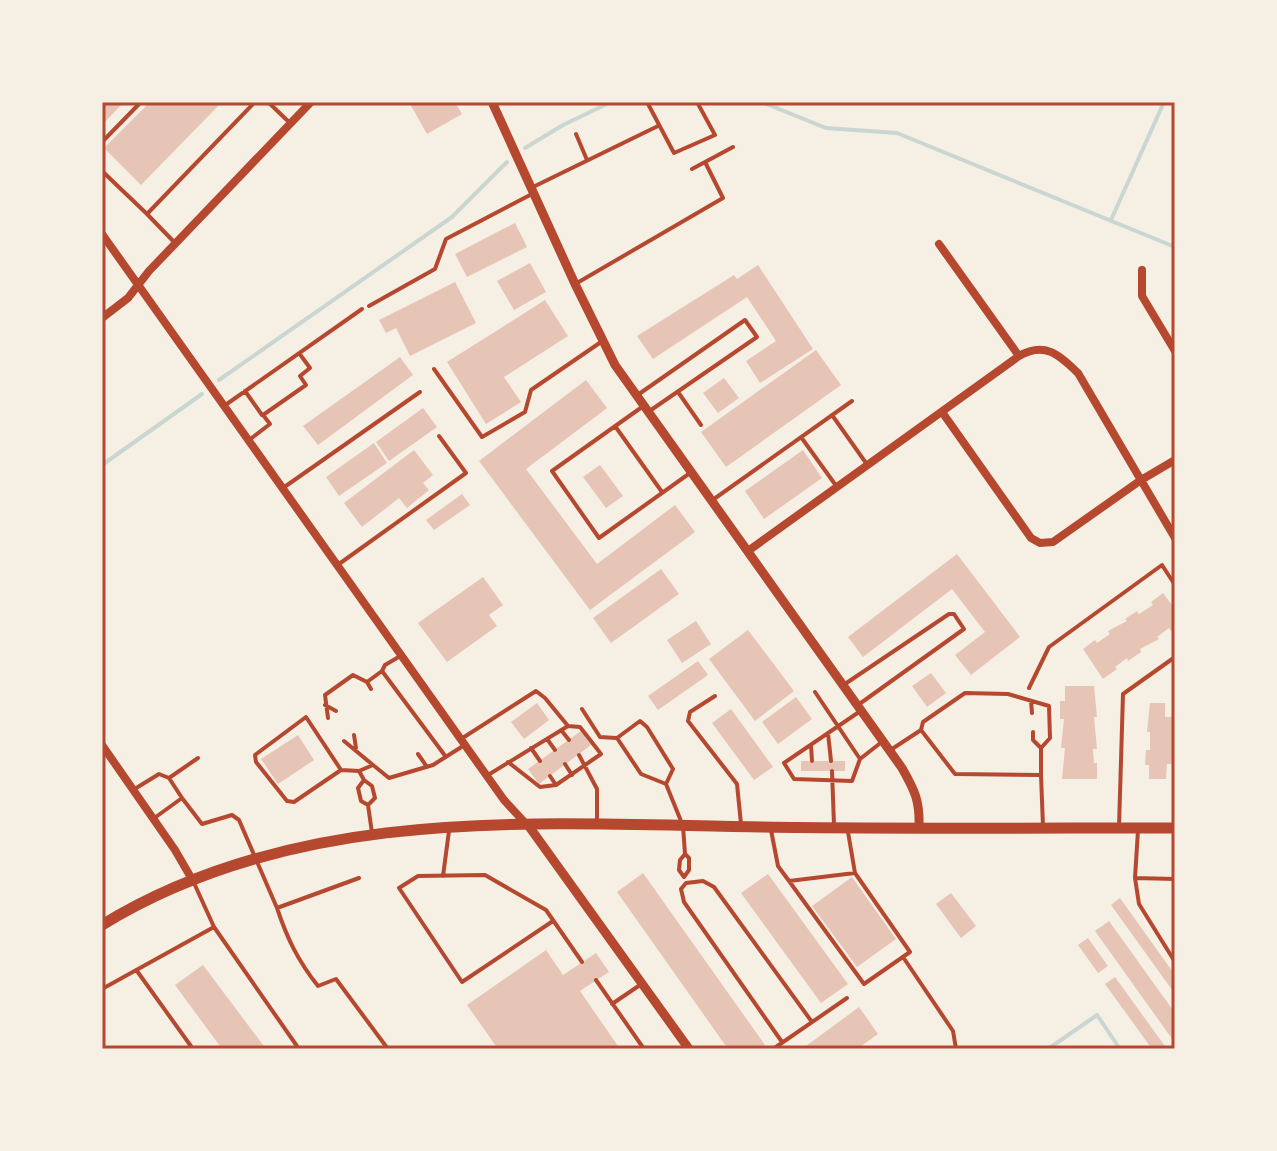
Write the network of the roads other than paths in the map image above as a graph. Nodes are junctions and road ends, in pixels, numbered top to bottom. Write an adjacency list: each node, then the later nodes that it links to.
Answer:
1 (141, 102): 11 (lane)
2 (255, 102): 18 (lane)
3 (268, 102): 8 (lane)
4 (311, 102): 8 (street)
5 (492, 102): 17 (street)
6 (647, 102): 9 (lane)
7 (697, 102): 9 (lane)
8 (290, 123): 20 (street)
9 (658, 126): 13 (lane)
10 (576, 134): 13 (lane)
11 (102, 142)
12 (733, 147): 14 (lane)
13 (587, 160): 17 (lane)
14 (705, 162): 15 (lane); 23 (lane)
15 (692, 169)
16 (102, 171): 18 (lane)
17 (532, 190): 23 (street); 25 (lane)
18 (147, 214): 20 (lane)
19 (102, 234): 24 (street)
20 (175, 243): 24 (street)
21 (939, 244): 31 (street)
22 (1142, 270): 29 (street)
23 (575, 284): 28 (street)
24 (139, 286): 27 (street); 38 (street)
25 (369, 306)
26 (362, 309): 30 (lane)
27 (102, 318)
28 (603, 341): 32 (lane); 36 (street)
29 (1175, 351)
30 (299, 353): 33 (lane); 41 (lane)
31 (1019, 356): 40 (street); 51 (street)
32 (434, 369)
33 (245, 391): 38 (lane); 41 (lane)
34 (420, 392): 53 (lane)
35 (678, 392): 36 (lane); 39 (lane); 43 (lane)
36 (637, 396): 39 (street)
37 (852, 401): 42 (lane)
38 (224, 406): 47 (street)
39 (646, 408): 44 (lane); 50 (street)
40 (942, 412): 49 (street); 51 (street)
41 (263, 415): 47 (lane)
42 (832, 415): 46 (lane); 49 (lane)
43 (701, 425)
44 (615, 426): 54 (lane); 54 (lane)
45 (439, 436): 58 (lane)
46 (801, 437): 52 (lane); 55 (lane)
47 (249, 440): 53 (street)
48 (1175, 460): 51 (street)
49 (868, 465): 52 (street)
50 (691, 472): 54 (lane); 55 (street)
51 (1141, 480): 56 (street)
52 (837, 487): 57 (street)
53 (283, 488): 58 (street)
54 (662, 492)
55 (712, 501): 57 (street)
56 (1175, 538)
57 (748, 551): 64 (street)
58 (338, 565): 60 (street)
59 (1175, 585): 65 (lane)
60 (402, 655): 62 (lane); 88 (street)
61 (1175, 657): 137 (lane)
62 (382, 671): 63 (lane); 98 (lane)
63 (367, 682): 66 (lane); 70 (lane)
64 (843, 685): 71 (street); 71 (lane)
65 (1029, 688)
66 (371, 689)
67 (815, 692): 77 (lane)
68 (715, 696): 131 (lane)
69 (1031, 701): 74 (lane); 79 (lane); 93 (lane)
70 (325, 705): 73 (lane); 75 (lane)
71 (860, 708): 77 (lane); 87 (street)
72 (582, 709): 83 (lane)
73 (336, 711)
74 (1032, 713)
75 (328, 718)
76 (568, 726): 78 (lane); 88 (lane); 107 (lane)
77 (838, 727): 81 (lane); 100 (lane)
78 (561, 730): 84 (lane); 85 (lane)
79 (921, 730): 95 (lane); 115 (lane)
80 (1033, 732): 93 (lane)
81 (828, 733): 90 (lane); 103 (lane)
82 (354, 735): 91 (lane)
83 (617, 738): 121 (lane); 121 (lane)
84 (547, 739): 92 (lane); 94 (lane)
85 (569, 740)
86 (344, 741): 91 (lane)
87 (883, 741): 95 (street); 100 (lane)
88 (463, 742): 98 (lane); 113 (street)
89 (102, 745): 123 (street)
90 (811, 745): 102 (lane); 118 (lane)
91 (356, 748): 106 (lane)
92 (531, 748): 101 (lane); 104 (lane)
93 (1041, 748): 115 (lane)
94 (555, 750)
95 (890, 751): 135 (street)
96 (418, 754): 108 (lane)
97 (579, 755): 107 (lane)
98 (446, 757): 108 (lane)
99 (198, 758): 117 (lane)
100 (860, 759): 120 (lane)
101 (540, 761)
102 (812, 761)
103 (831, 761)
104 (508, 762): 113 (lane); 122 (lane)
105 (565, 764): 114 (lane)
106 (373, 765): 108 (lane); 110 (lane)
107 (586, 766): 114 (lane); 128 (lane)
108 (427, 767)
109 (341, 770): 109 (lane); 110 (lane)
110 (359, 771): 119 (lane)
111 (813, 771): 118 (lane)
112 (832, 771): 120 (lane)
113 (487, 775): 127 (street)
114 (572, 775): 122 (lane)
115 (1041, 775): 136 (lane)
116 (550, 776): 122 (lane)
117 (169, 778): 123 (lane); 124 (lane)
118 (814, 779): 120 (lane)
119 (364, 780): 125 (lane); 125 (lane)
120 (832, 780): 133 (lane)
121 (666, 784): 129 (lane)
122 (556, 785)
123 (133, 790): 126 (street)
124 (182, 798): 126 (lane); 141 (lane)
125 (368, 805): 140 (lane)
126 (153, 819): 148 (street)
127 (528, 825): 128 (main road); 130 (main road); 159 (street)
128 (597, 826): 129 (main road)
129 (683, 826): 131 (main road); 147 (lane)
130 (450, 827): 140 (main road); 143 (lane)
131 (741, 827): 132 (main road)
132 (771, 827): 133 (main road); 149 (lane)
133 (834, 828): 134 (main road)
134 (848, 828): 135 (main road); 142 (lane)
135 (919, 828): 136 (main road)
136 (1043, 828): 137 (main road)
137 (1119, 828): 138 (main road)
138 (1138, 828): 139 (main road); 145 (lane)
139 (1175, 828)
140 (372, 833): 141 (main road)
141 (257, 858): 148 (main road); 150 (lane)
142 (855, 873): 149 (lane); 154 (lane)
143 (443, 876): 151 (lane); 151 (lane)
144 (359, 878): 150 (lane)
145 (1135, 878): 146 (lane); 156 (lane)
146 (1175, 879)
147 (685, 880): 163 (lane); 164 (lane)
148 (193, 881): 152 (main road); 153 (lane)
149 (789, 881): 154 (lane)
150 (277, 908): 167 (lane)
151 (553, 921): 155 (lane)
152 (102, 925)
153 (214, 927): 157 (lane); 166 (lane)
154 (903, 957): 171 (lane)
155 (582, 962)
156 (1175, 962)
157 (137, 971): 160 (lane); 165 (lane)
158 (596, 980): 162 (lane)
159 (643, 984): 162 (lane); 169 (street)
160 (102, 989)
161 (847, 998): 163 (lane)
162 (612, 1004): 168 (lane)
163 (812, 1022): 164 (lane)
164 (782, 1042): 170 (lane)
165 (193, 1049)
166 (299, 1049)
167 (388, 1049)
168 (644, 1049)
169 (689, 1049)
170 (773, 1049)
171 (956, 1049)

